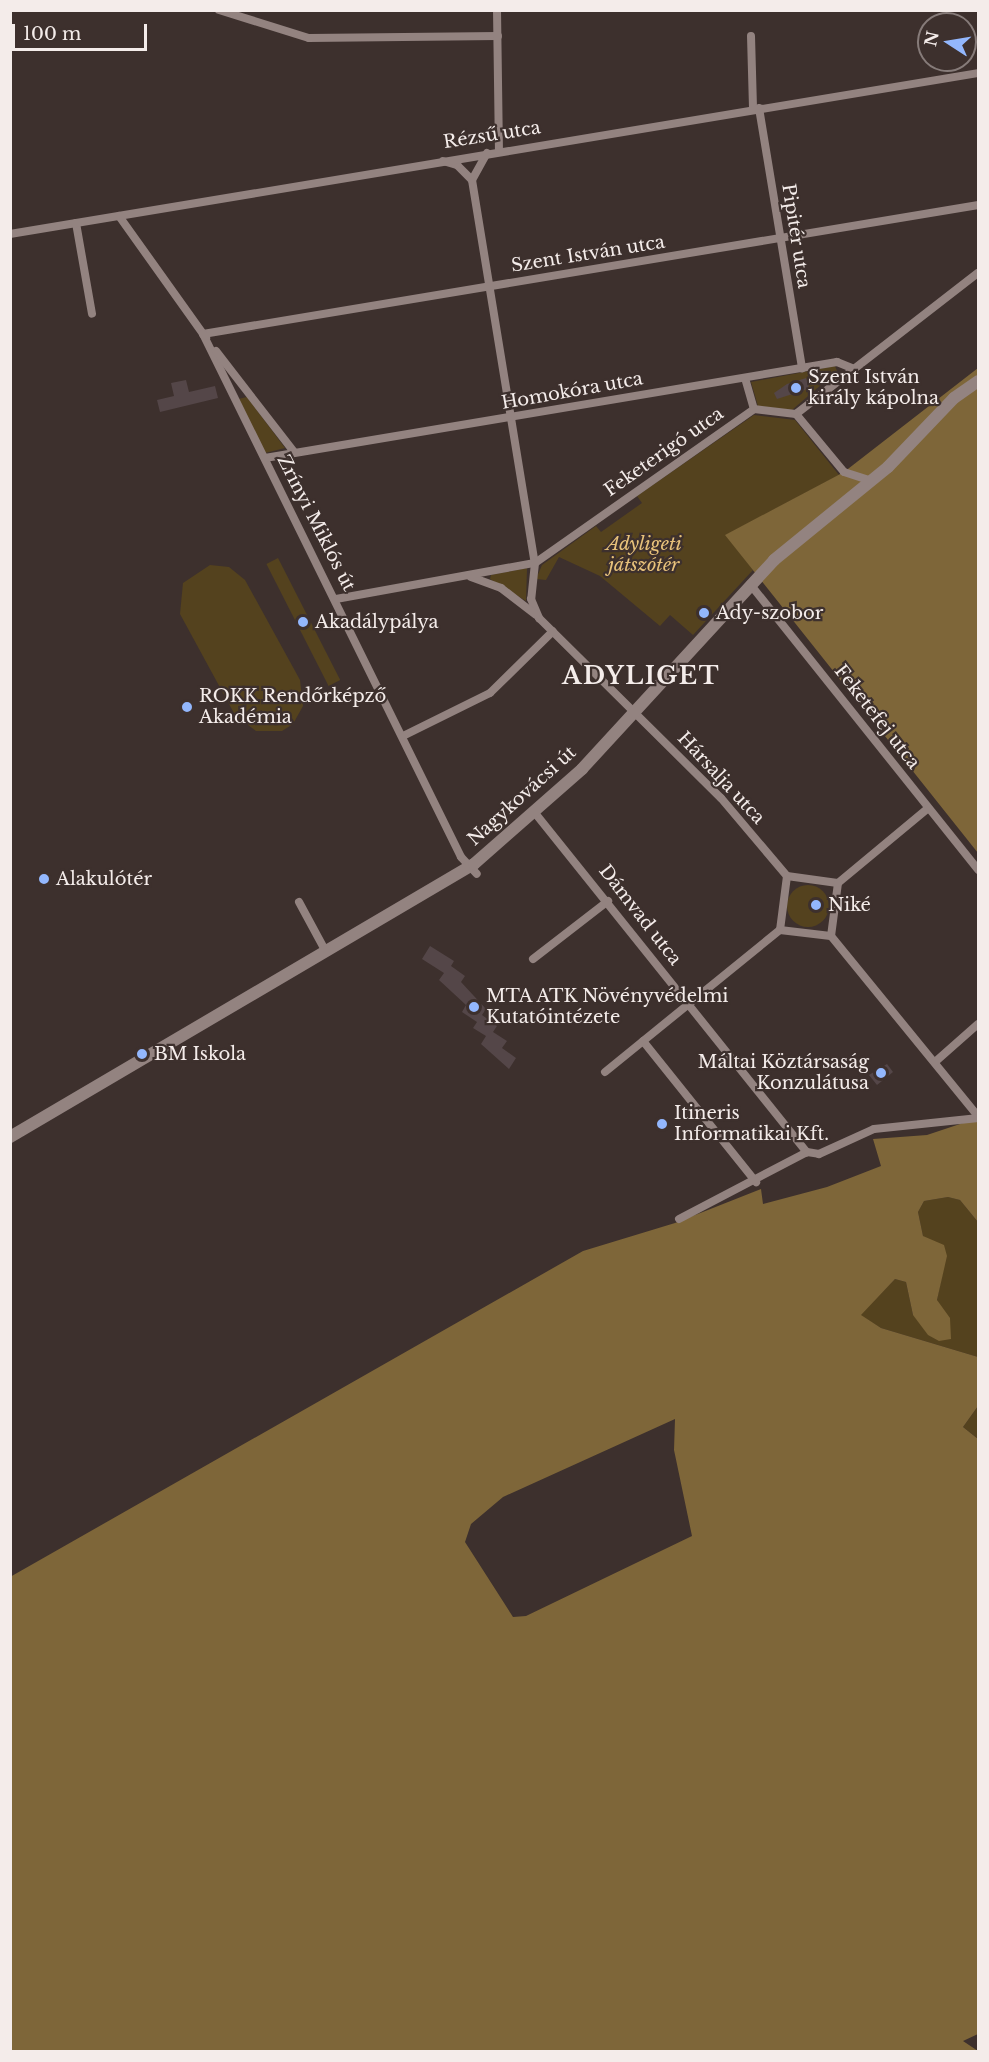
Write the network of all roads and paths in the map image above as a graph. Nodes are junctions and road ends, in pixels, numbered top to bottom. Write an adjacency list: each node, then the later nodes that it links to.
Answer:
1 (219, 10): 3 (street)
2 (497, 10): 3 (street)
3 (498, 36): 7 (street)
4 (751, 36): 6 (street, Pipitér utca)
5 (978, 74): 6 (street, Rézsű utca)
6 (756, 109): 7 (street, Rézsű utca); 15 (street, Pipitér utca)
7 (499, 150): 8 (street, Rézsű utca)
8 (488, 152): 9 (street, Rézsű utca); 10 (street)
9 (434, 161): 10 (street); 12 (street, Rézsű utca)
10 (472, 180): 17 (street)
11 (978, 205): 15 (street, Szent István utca)
12 (119, 216): 13 (street, Rézsű utca); 19 (street, Zrínyi Miklós út)
13 (76, 223): 14 (street, Rézsű utca); 18 (street)
14 (10, 234)
15 (779, 239): 17 (street, Szent István utca); 20 (street, Pipitér utca)
16 (978, 273): 21 (street)
17 (489, 287): 19 (street, Szent István utca); 26 (street)
18 (92, 314)
19 (203, 334): 27 (street, Zrínyi Miklós út); 28 (street, Zrínyi Miklós út)
20 (802, 368): 21 (street, Homokóra utca); 22 (street, Homokóra utca)
21 (852, 368): 25 (street)
22 (745, 378): 24 (street); 26 (street, Homokóra utca)
23 (978, 381): 29 (street, Nagykovácsi út)
24 (754, 409): 25 (street); 30 (street, Feketerigó utca)
25 (796, 414): 29 (street)
26 (511, 418): 27 (street, Homokóra utca); 30 (street)
27 (294, 452): 28 (street, Homokóra utca)
28 (265, 458): 33 (street, Zrínyi Miklós út)
29 (871, 481): 32 (street, Nagykovácsi út)
30 (535, 563): 31 (street, Feketerigó utca); 34 (street)
31 (464, 576): 33 (street, Feketerigó utca); 34 (street, Hársalja utca)
32 (750, 584): 36 (street, Nagykovácsi út); 38 (street, Feketefej utca)
33 (336, 598): 37 (street, Zrínyi Miklós út)
34 (539, 618): 35 (street, Hársalja utca)
35 (553, 631): 36 (street, Hársalja utca); 37 (street)
36 (632, 708): 39 (street, Nagykovácsi út); 42 (street, Hársalja utca)
37 (403, 736): 40 (street, Zrínyi Miklós út)
38 (927, 809): 41 (street, Feketefej utca); 43 (street)
39 (535, 813): 40 (street, Nagykovácsi út); 44 (street, Dámvad utca)
40 (474, 870): 48 (street, Nagykovácsi út)
41 (978, 870)
42 (787, 876): 43 (street); 46 (street)
43 (838, 883): 47 (street)
44 (608, 901): 49 (street); 50 (street, Dámvad utca)
45 (299, 902): 48 (street)
46 (780, 930): 47 (street); 50 (street)
47 (831, 936): 53 (street)
48 (326, 952): 56 (street, Nagykovácsi út)
49 (533, 959)
50 (688, 1004): 52 (street); 57 (street, Dámvad utca)
51 (978, 1024): 53 (street)
52 (643, 1041): 54 (street); 58 (street)
53 (935, 1062): 55 (street)
54 (605, 1072)
55 (978, 1117): 57 (street)
56 (10, 1137)
57 (807, 1152): 58 (street)
58 (756, 1182): 59 (street)
59 (679, 1219)

